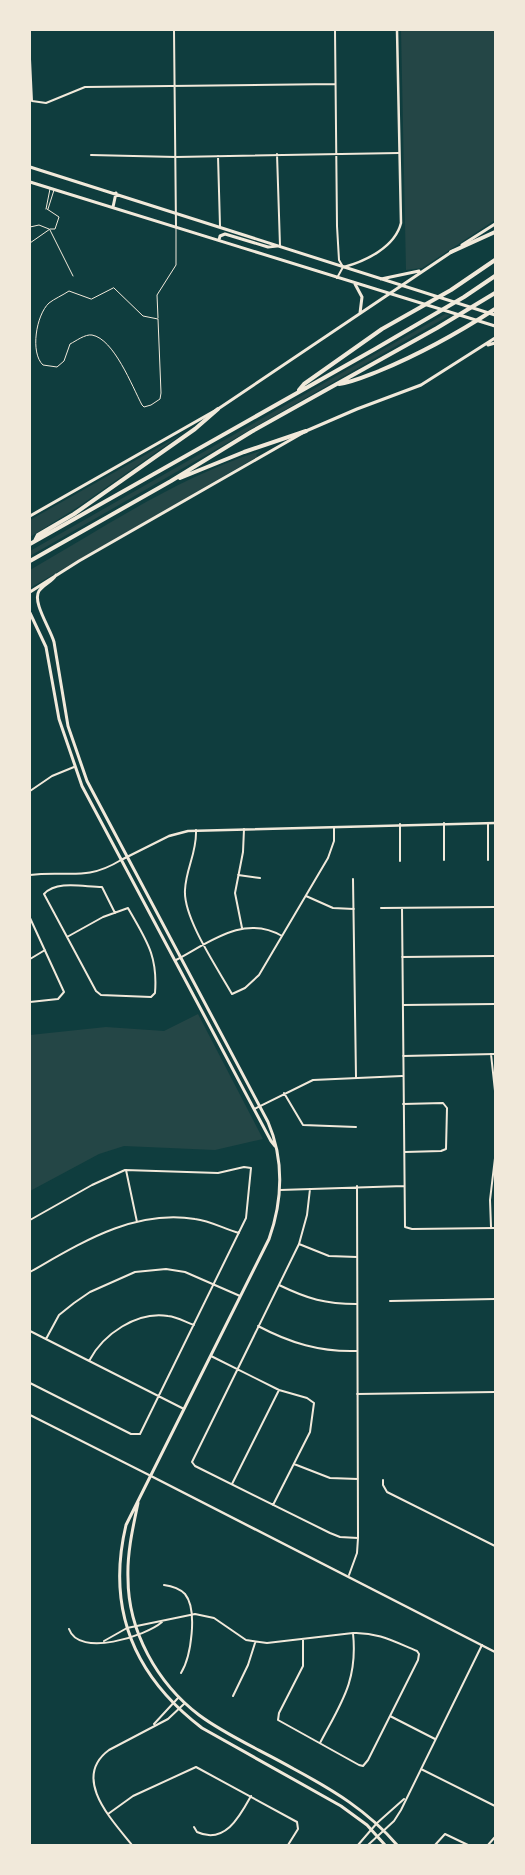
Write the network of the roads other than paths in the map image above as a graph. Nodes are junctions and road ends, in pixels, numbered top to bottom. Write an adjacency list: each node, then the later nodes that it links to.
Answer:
1 (174, 30): 6 (street)
2 (334, 30): 5 (street)
3 (397, 30): 7 (street)
4 (30, 59): 6 (street)
5 (335, 84): 6 (street); 9 (street)
6 (175, 87): 12 (street)
7 (399, 153): 9 (street); 31 (street)
8 (277, 154): 9 (street); 11 (street); 28 (street)
9 (336, 154): 31 (street)
10 (91, 155): 12 (street)
11 (218, 156): 12 (street); 21 (street)
12 (176, 157): 19 (street)
13 (30, 167): 16 (main road)
14 (30, 182): 15 (main road)
15 (52, 189): 17 (main road); 18 (lane); 18 (lane)
16 (116, 193): 17 (main road); 19 (main road)
17 (113, 207): 23 (main road)
18 (47, 209): 24 (lane)
19 (176, 213): 21 (main road); 23 (street)
20 (495, 224): 29 (main road)
21 (220, 226): 28 (main road)
22 (30, 227): 24 (lane)
23 (176, 227): 26 (main road); 44 (lane)
24 (50, 230): 27 (lane); 33 (lane)
25 (495, 232): 29 (highway)
26 (219, 240): 28 (main road); 35 (main road)
27 (30, 243)
28 (280, 246): 31 (main road)
29 (452, 252): 32 (main road)
30 (495, 260): 50 (highway)
31 (343, 267): 35 (street); 36 (main road)
32 (424, 270): 36 (main road); 38 (main road)
33 (73, 276)
34 (495, 276): 50 (highway)
35 (337, 278): 37 (main road)
36 (378, 279): 38 (main road)
37 (354, 283): 39 (main road); 42 (main road)
38 (399, 286): 39 (main road); 43 (main road)
39 (388, 293): 42 (main road); 45 (main road)
40 (495, 293): 49 (highway)
41 (495, 309): 49 (highway)
42 (360, 313): 51 (main road)
43 (495, 315)
44 (158, 319): 44 (lane)
45 (495, 326)
46 (495, 338): 48 (main road)
47 (495, 343): 48 (main road)
48 (485, 346): 52 (main road)
49 (337, 384): 53 (highway)
50 (297, 393): 55 (highway)
51 (218, 409): 54 (main road); 55 (highway)
52 (306, 431): 53 (highway); 58 (main road)
53 (171, 481): 57 (highway)
54 (30, 516)
55 (35, 541): 56 (highway)
56 (30, 544)
57 (30, 561)
58 (56, 575): 59 (main road); 61 (main road)
59 (30, 592)
60 (30, 613): 62 (main road)
61 (58, 661): 62 (main road); 63 (main road)
62 (49, 663): 64 (main road)
63 (80, 765): 64 (main road); 73 (main road)
64 (74, 767): 65 (street); 74 (main road)
65 (30, 791)
66 (488, 823): 67 (street); 69 (street); 76 (street)
67 (495, 823)
68 (400, 824): 69 (street); 70 (street); 77 (street)
69 (444, 824): 75 (street)
70 (334, 828): 72 (street); 82 (street)
71 (196, 830): 72 (street); 73 (street); 92 (street)
72 (244, 830): 79 (street)
73 (126, 857): 74 (street); 96 (main road)
74 (121, 860): 78 (street); 98 (main road)
75 (444, 860)
76 (488, 860)
77 (400, 861)
78 (30, 874)
79 (238, 875): 80 (street); 89 (street)
80 (260, 878)
81 (353, 879): 86 (street)
82 (306, 896): 86 (street); 90 (street)
83 (495, 907): 85 (street)
84 (382, 908): 85 (street)
85 (402, 908): 95 (street)
86 (355, 909): 108 (street)
87 (115, 913): 91 (street); 91 (street); 91 (street)
88 (30, 918): 93 (street)
89 (242, 928): 90 (street); 92 (street)
90 (282, 936): 92 (street)
91 (67, 937)
92 (205, 945): 96 (street)
93 (45, 950): 97 (street); 99 (street)
94 (495, 956): 95 (street)
95 (402, 957): 101 (street)
96 (181, 958): 98 (street); 102 (main road)
97 (30, 959)
98 (176, 961): 103 (main road)
99 (30, 1002)
100 (495, 1004): 101 (street)
101 (403, 1005): 106 (street)
102 (223, 1036): 103 (street); 112 (main road)
103 (217, 1039): 113 (main road)
104 (490, 1054): 105 (street); 106 (street); 109 (street)
105 (495, 1054)
106 (403, 1056): 107 (street)
107 (403, 1076): 108 (street); 111 (street)
108 (356, 1077): 110 (street)
109 (495, 1091)
110 (284, 1093): 112 (street); 114 (street)
111 (403, 1104): 116 (street); 116 (street)
112 (260, 1106): 113 (street); 115 (main road)
113 (254, 1109): 115 (main road)
114 (356, 1127)
115 (276, 1146): 122 (main road)
116 (404, 1152): 120 (street)
117 (495, 1158): 123 (street)
118 (126, 1170): 125 (street); 126 (street); 129 (street)
119 (357, 1186): 120 (street); 121 (street); 131 (street)
120 (404, 1186): 127 (street)
121 (310, 1189): 122 (street); 130 (street)
122 (280, 1190): 135 (main road)
123 (491, 1195): 124 (street); 127 (street)
124 (495, 1195)
125 (30, 1220)
126 (137, 1222): 129 (street); 132 (street)
127 (491, 1228): 128 (street)
128 (495, 1228)
129 (239, 1233): 133 (street)
130 (299, 1244): 131 (street); 134 (street)
131 (356, 1258): 138 (street)
132 (30, 1272)
133 (216, 1284): 135 (street); 139 (street); 142 (street)
134 (279, 1285): 138 (street); 140 (street)
135 (240, 1296): 144 (main road)
136 (495, 1299): 137 (street)
137 (390, 1301)
138 (357, 1304): 143 (street)
139 (194, 1325): 145 (street); 151 (street)
140 (258, 1326): 143 (street); 146 (street)
141 (30, 1331): 142 (street)
142 (46, 1339): 145 (street)
143 (357, 1351): 150 (street)
144 (211, 1356): 146 (street); 152 (main road)
145 (89, 1361): 151 (street)
146 (237, 1369): 148 (street); 158 (street)
147 (30, 1383): 151 (street)
148 (279, 1390): 154 (street); 158 (street)
149 (495, 1392): 150 (street)
150 (357, 1394): 156 (street)
151 (158, 1396): 152 (street)
152 (184, 1409): 155 (main road)
153 (30, 1415): 155 (street)
154 (294, 1464): 156 (street); 160 (street)
155 (151, 1476): 159 (main road); 163 (street)
156 (358, 1479): 161 (street)
157 (383, 1480): 162 (street)
158 (231, 1484): 160 (street)
159 (139, 1500): 167 (main road); 168 (main road)
160 (273, 1505): 161 (street)
161 (358, 1538): 163 (street)
162 (495, 1546)
163 (349, 1575): 176 (street)
164 (164, 1585): 165 (street)
165 (190, 1614): 166 (street); 175 (street); 178 (street)
166 (162, 1622): 167 (street); 171 (street)
167 (137, 1626): 168 (street); 171 (main road)
168 (128, 1628): 172 (main road); 174 (street)
169 (69, 1629): 174 (street)
170 (353, 1633): 173 (street); 184 (street); 187 (street)
171 (139, 1634): 172 (street); 180 (main road)
172 (130, 1637): 174 (street); 182 (main road)
173 (303, 1639): 175 (street); 187 (street)
174 (104, 1642)
175 (255, 1643): 179 (street)
176 (482, 1645): 177 (street); 186 (street)
177 (495, 1652)
178 (181, 1672)
179 (233, 1696)
180 (178, 1697): 181 (main road); 182 (street)
181 (185, 1703): 183 (street); 193 (main road)
182 (172, 1704): 183 (main road); 185 (street)
183 (178, 1709): 185 (street); 195 (main road)
184 (390, 1716): 186 (street); 187 (street)
185 (153, 1726): 192 (street)
186 (435, 1739): 188 (street)
187 (320, 1744)
188 (421, 1769): 190 (street); 191 (street)
189 (251, 1796): 192 (street); 194 (street); 200 (street)
190 (405, 1799): 193 (street); 196 (street)
191 (495, 1806)
192 (108, 1814): 199 (street)
193 (377, 1823): 195 (street); 196 (main road)
194 (194, 1827)
195 (371, 1829): 197 (main road); 201 (street)
196 (384, 1830): 197 (street); 204 (main road)
197 (378, 1836): 202 (street); 203 (main road)
198 (495, 1837): 207 (street)
199 (132, 1845)
200 (288, 1845)
201 (358, 1845)
202 (368, 1845)
203 (385, 1845)
204 (397, 1845)
205 (435, 1845): 206 (street)
206 (468, 1845)
207 (488, 1845)

